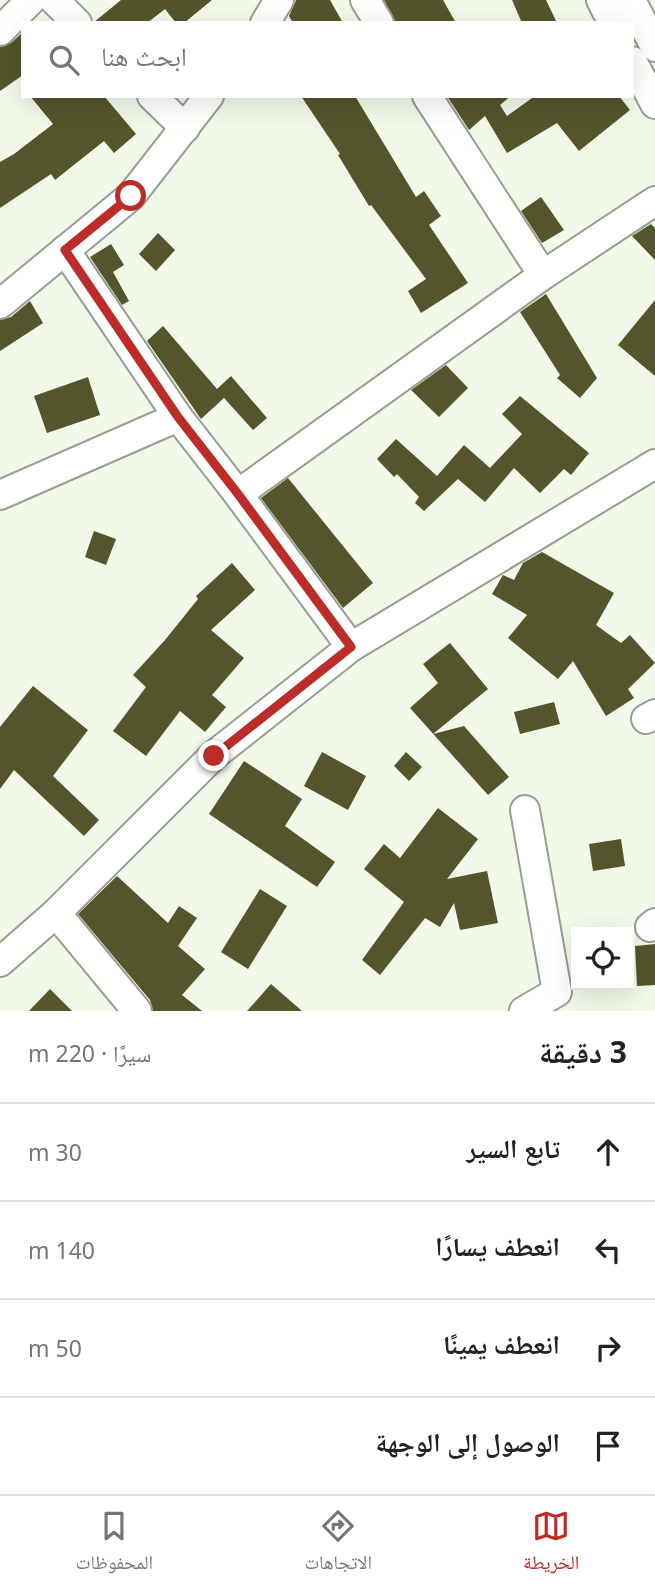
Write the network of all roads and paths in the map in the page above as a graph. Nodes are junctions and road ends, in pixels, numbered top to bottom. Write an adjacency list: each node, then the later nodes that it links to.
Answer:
1 (31, 0): 11 (street)
2 (54, 0): 7 (street)
3 (279, 0): 8 (street)
4 (365, 0): 9 (street)
5 (601, 0): 10 (street)
6 (631, 0): 12 (street)
7 (75, 21)
8 (266, 21)
9 (378, 21)
10 (611, 21)
11 (0, 31)
12 (655, 47)
13 (634, 65): 17 (street)
14 (154, 98): 18 (street)
15 (208, 98): 18 (street)
16 (428, 98): 21 (street)
17 (655, 104)
18 (185, 128): 20 (street)
19 (655, 201): 21 (street)
20 (65, 250): 22 (street); 23 (street)
21 (543, 275): 25 (street)
22 (0, 304)
23 (178, 417): 25 (street); 26 (street)
24 (655, 464): 27 (street)
25 (238, 494): 27 (street)
26 (0, 495)
27 (351, 647): 29 (street)
28 (526, 810): 32 (street)
29 (56, 913): 30 (street); 31 (street)
30 (0, 962)
31 (137, 1011)
32 (524, 1011)

